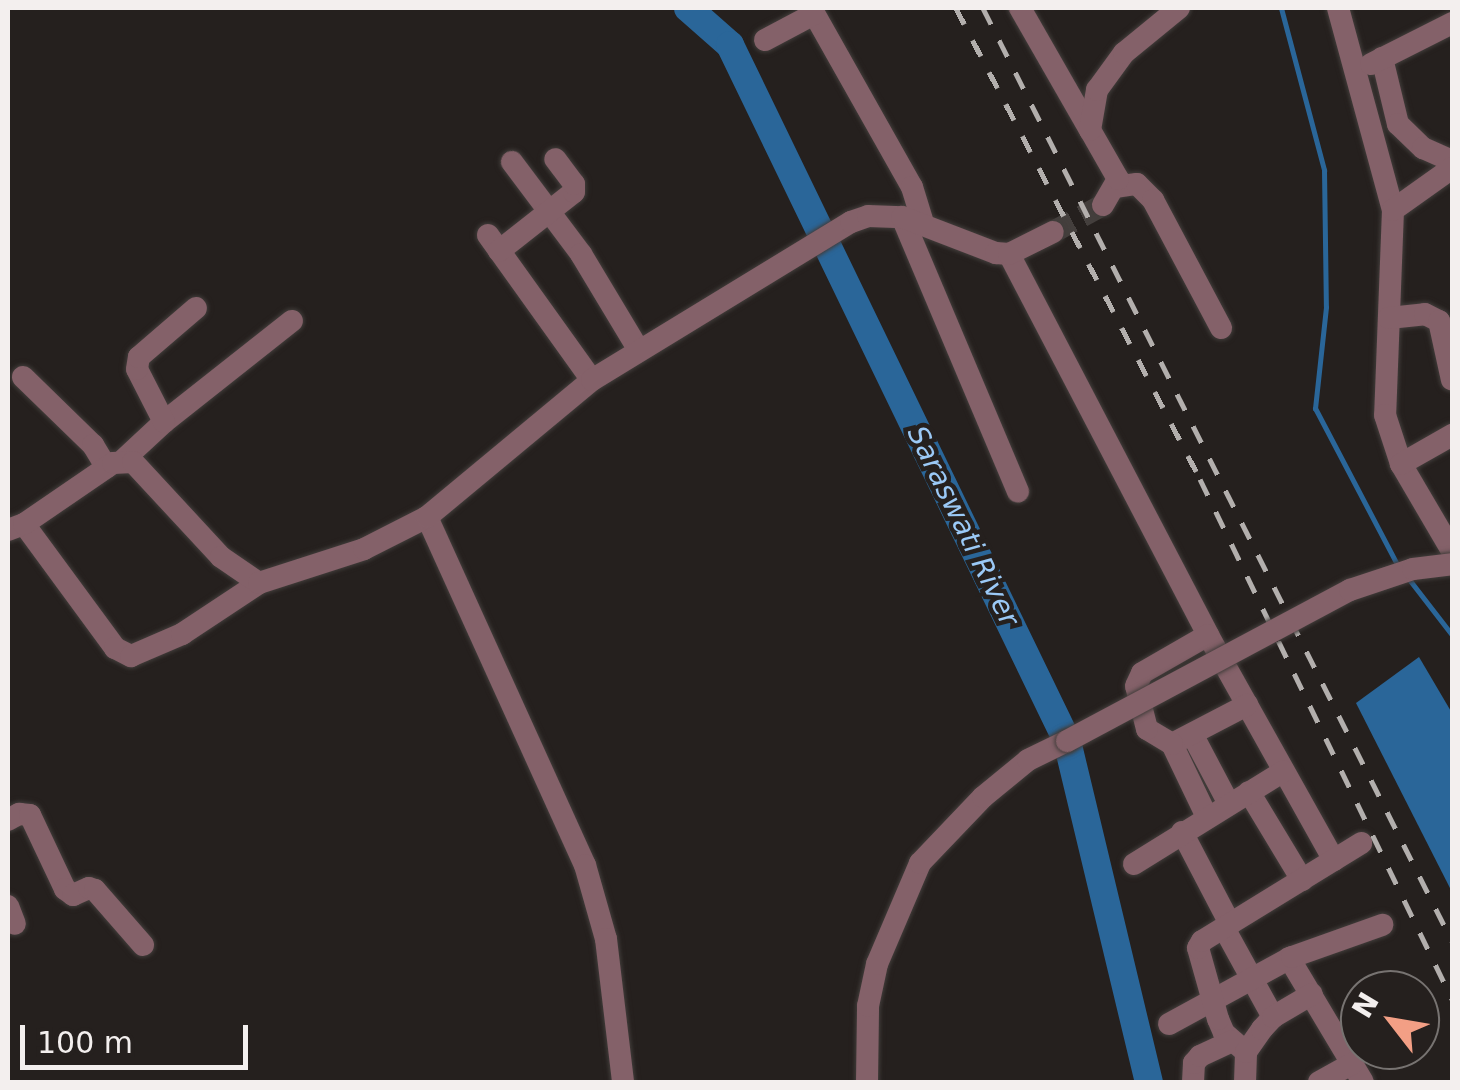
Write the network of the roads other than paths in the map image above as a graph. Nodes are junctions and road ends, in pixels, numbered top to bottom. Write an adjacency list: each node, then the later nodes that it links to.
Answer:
1 (1020, 8): 9 (street)
2 (1179, 8): 9 (street)
3 (1338, 8): 8 (street)
4 (813, 10): 6 (street); 15 (street)
5 (1452, 23): 7 (street)
6 (765, 40)
7 (1382, 58): 8 (street); 12 (street)
8 (1355, 72): 14 (street)
9 (1090, 130): 21 (street)
10 (554, 159): 13 (street)
11 (512, 162): 13 (street)
12 (1452, 164): 14 (street)
13 (550, 210): 22 (street); 24 (street)
14 (1393, 210): 19 (street)
15 (913, 220): 17 (street); 22 (street); 30 (street)
16 (1053, 232): 17 (street)
17 (1010, 254): 36 (street)
18 (196, 308): 26 (street)
19 (1389, 318): 25 (street); 28 (street)
20 (292, 321): 26 (street)
21 (1222, 328)
22 (638, 349): 24 (street)
23 (23, 377): 29 (street)
24 (592, 380): 31 (street)
25 (1452, 380)
26 (164, 422): 29 (street)
27 (1452, 435): 28 (street)
28 (1400, 464): 33 (street)
29 (113, 465): 32 (street); 35 (street)
30 (1018, 492)
31 (427, 517): 35 (street); 59 (street)
32 (16, 527): 35 (street)
33 (1452, 551)
34 (1452, 564): 60 (street, bridge)
35 (259, 583)
36 (1208, 634): 37 (street); 38 (street)
37 (1247, 705): 38 (street); 39 (street)
38 (1182, 739): 40 (street); 41 (street)
39 (1284, 771): 40 (street); 45 (street)
40 (1239, 798): 41 (street); 47 (street)
41 (1207, 817): 43 (street)
42 (8, 820): 50 (street)
43 (1182, 832): 46 (street); 49 (street)
44 (1361, 843): 45 (street)
45 (1334, 860): 47 (street)
46 (1134, 864)
47 (1302, 880): 49 (street)
48 (1382, 925): 51 (street)
49 (1227, 926): 52 (street); 54 (street)
50 (143, 945)
51 (1289, 958): 52 (street); 53 (street)
52 (1250, 980): 54 (street); 55 (street)
53 (1312, 994): 55 (street); 58 (street)
54 (1213, 1001): 56 (street); 57 (street)
55 (1273, 1017): 57 (street)
56 (1169, 1024)
57 (1239, 1046): 61 (street); 62 (street)
58 (1357, 1074): 63 (street)
59 (622, 1082)
60 (867, 1082)
61 (1193, 1082)
62 (1245, 1082)
63 (1318, 1082)

